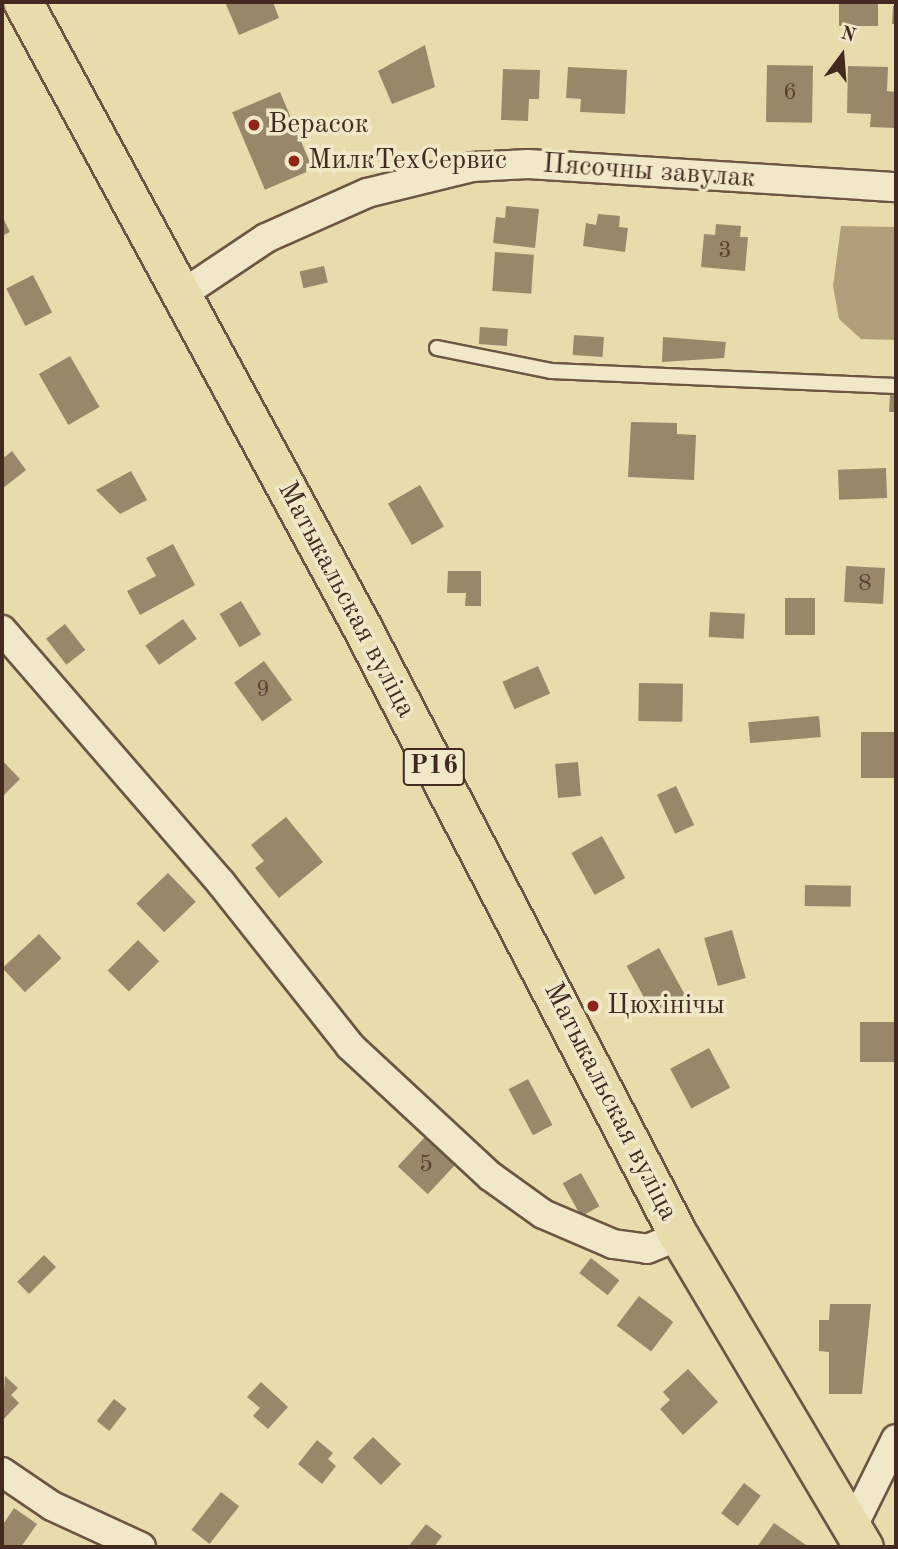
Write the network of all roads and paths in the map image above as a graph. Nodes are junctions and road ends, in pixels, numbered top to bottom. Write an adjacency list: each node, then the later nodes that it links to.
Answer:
1 (23, 2): 3 (main road, Матыкальская вуліца / Р16)
2 (896, 187): 3 (street, Пясочны завулак)
3 (181, 295): 7 (main road, Матыкальская вуліца / Р16)
4 (437, 348): 5 (lane)
5 (896, 386)
6 (2, 630): 7 (street)
7 (679, 1237): 10 (main road, Матыкальская вуліца / Р16)
8 (896, 1439): 10 (street)
9 (2, 1472): 11 (street)
10 (858, 1538)
11 (141, 1547)

